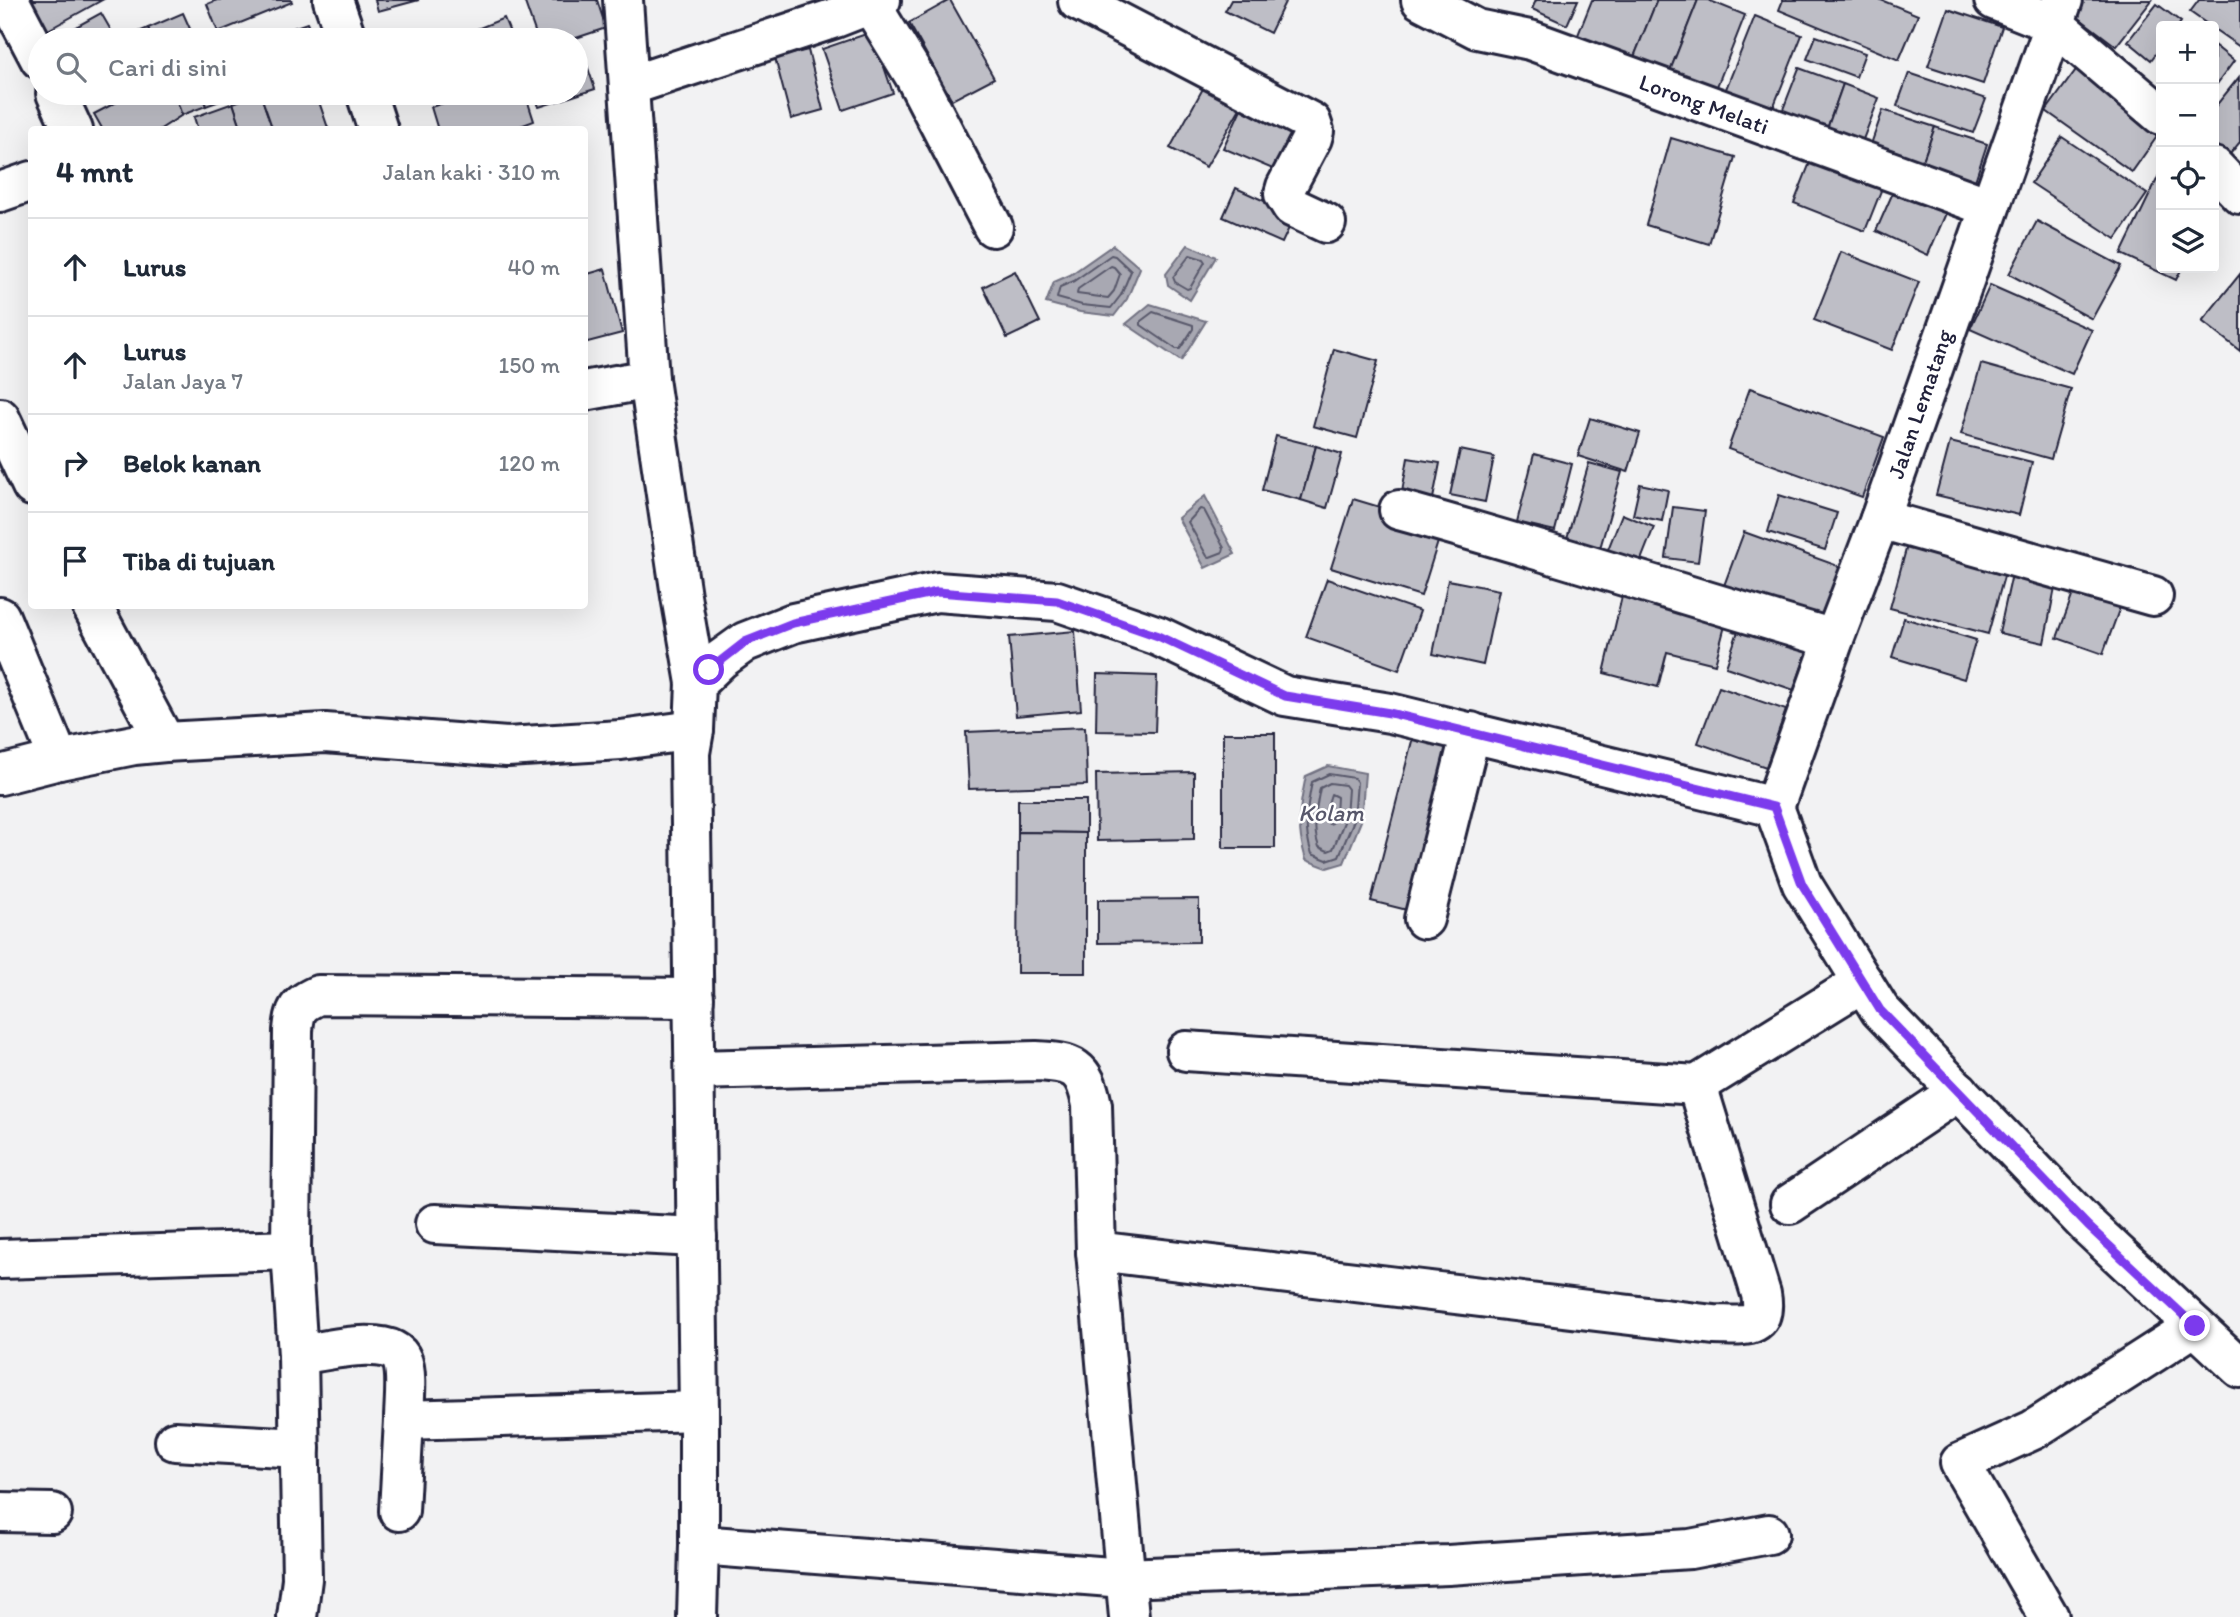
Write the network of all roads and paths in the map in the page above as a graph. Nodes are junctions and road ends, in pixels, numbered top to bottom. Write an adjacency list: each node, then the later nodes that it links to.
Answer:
1 (9, 0): 10 (street)
2 (334, 0): 9 (street)
3 (623, 0): 11 (street)
4 (1076, 0): 22 (street)
5 (1421, 0): 21 (street, Lorong Melati)
6 (1994, 0): 8 (street)
7 (873, 1): 11 (street); 23 (street)
8 (2059, 12): 14 (street); 21 (street, Jalan Lematang)
9 (343, 28)
10 (28, 36)
11 (629, 86): 24 (street)
12 (62, 105): 15 (street)
13 (370, 105): 16 (street)
14 (2156, 110)
15 (71, 126)
16 (377, 126)
17 (2219, 172): 20 (street)
18 (28, 182): 19 (street)
19 (0, 192)
20 (2240, 194)
21 (1989, 207): 29 (street, Jalan Lematang)
22 (1326, 223)
23 (993, 227)
24 (649, 379): 25 (street); 34 (street)
25 (588, 390)
26 (0, 418): 27 (street)
27 (28, 478)
28 (1399, 510): 33 (street)
29 (1880, 519): 30 (street); 33 (street, Jalan Lematang)
30 (2153, 596)
31 (94, 609): 37 (street)
32 (0, 617): 38 (street)
33 (1834, 639): 40 (street, Jalan Lematang)
34 (696, 683): 35 (street); 36 (street)
35 (694, 730): 37 (street); 43 (street)
36 (1471, 733): 40 (street); 41 (street)
37 (165, 742): 38 (street)
38 (58, 760): 39 (street)
39 (0, 775)
40 (1774, 807): 42 (street)
41 (1424, 919)
42 (1863, 982): 46 (street); 47 (street)
43 (694, 998): 45 (street); 51 (street)
44 (1186, 1051): 46 (street)
45 (695, 1070): 50 (street); 52 (street)
46 (1697, 1086): 52 (street)
47 (1959, 1091): 48 (street); 54 (street)
48 (1790, 1204)
49 (435, 1224): 50 (street)
50 (697, 1237): 57 (street)
51 (291, 1250): 53 (street); 55 (street)
52 (1096, 1251): 66 (street)
53 (0, 1259)
54 (2195, 1326): 56 (street); 70 (street)
55 (298, 1355): 58 (street); 60 (street)
56 (2240, 1368)
57 (699, 1411): 58 (street); 65 (street)
58 (404, 1420): 61 (street)
59 (175, 1441): 60 (street)
60 (300, 1448): 67 (street)
61 (399, 1511)
62 (0, 1512): 63 (street)
63 (52, 1513)
64 (1769, 1534): 66 (street)
65 (699, 1545): 66 (street); 68 (street)
66 (1124, 1578): 69 (street)
67 (297, 1617)
68 (697, 1617)
69 (1129, 1617)
70 (2049, 1617)

